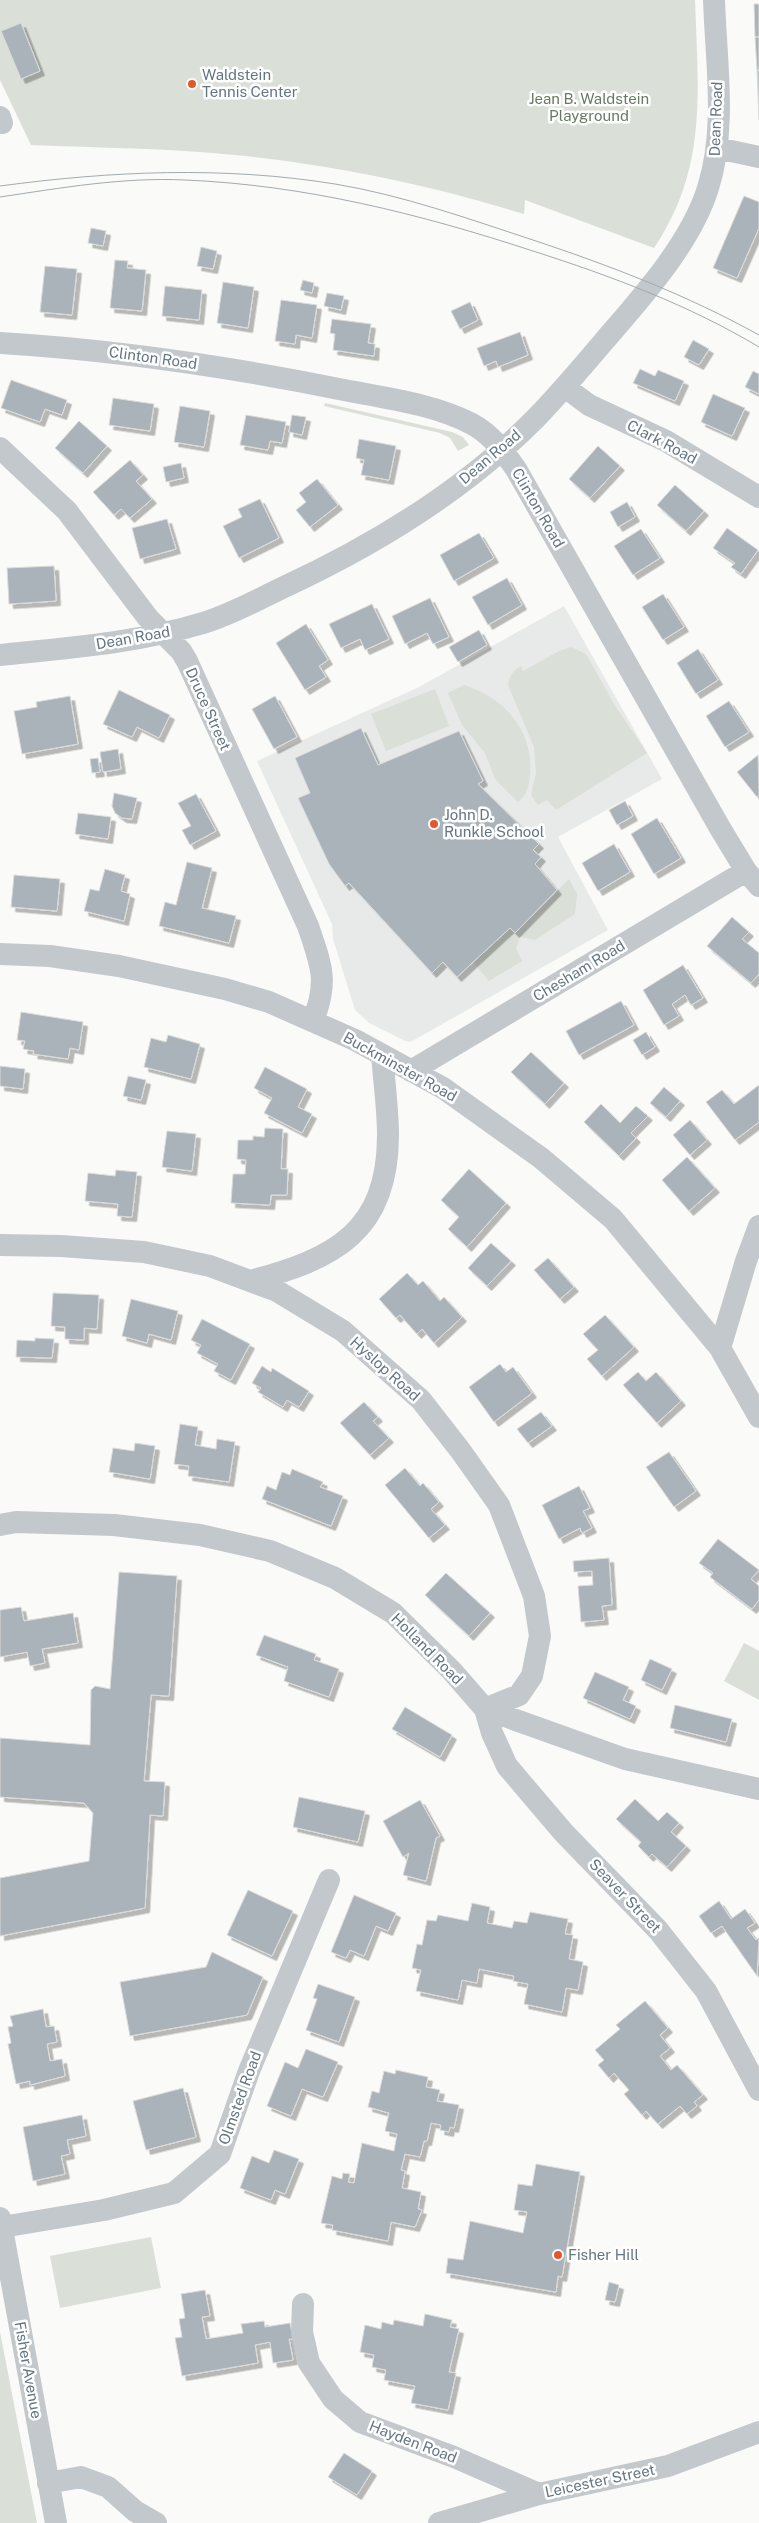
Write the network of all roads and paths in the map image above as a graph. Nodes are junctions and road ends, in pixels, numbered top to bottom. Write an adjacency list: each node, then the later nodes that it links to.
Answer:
1 (714, 0): 2 (street, Dean Road)
2 (717, 148): 3 (street); 5 (street, Dean Road)
3 (759, 157)
4 (0, 343): 7 (street, Clinton Road)
5 (565, 387): 7 (street, Dean Road); 8 (street, Clark Road)
6 (0, 448): 9 (street, Druce Street)
7 (502, 449): 9 (street, Dean Road); 11 (street, Clinton Road)
8 (759, 497)
9 (163, 633): 10 (street, Dean Road); 13 (street, Druce Street)
10 (0, 654)
11 (753, 878): 15 (street, Chesham Road)
12 (0, 954): 13 (street, Buckminster Road)
13 (314, 1021): 14 (street, Buckminster Road)
14 (382, 1055): 15 (street, Buckminster Road); 18 (street)
15 (411, 1071): 19 (street, Buckminster Road)
16 (759, 1226): 19 (street)
17 (0, 1245): 18 (street, Hyslop Road)
18 (250, 1281): 22 (street, Hyslop Road)
19 (720, 1348): 20 (street, Buckminster Road)
20 (759, 1417)
21 (0, 1524): 22 (street, Holland Road)
22 (485, 1709): 23 (street, Holland Road); 25 (street, Seaver Street)
23 (759, 1789)
24 (329, 1880): 26 (street, Olmsted Road)
25 (759, 2090)
26 (1, 2223): 29 (street, Fisher Avenue)
27 (304, 2304): 30 (street, Hayden Road)
28 (759, 2432): 30 (street, Leicester Street)
29 (48, 2482): 31 (street, Fisher Avenue); 32 (street)
30 (539, 2494): 33 (street, Leicester Street)
31 (56, 2523)
32 (156, 2523)
33 (439, 2523)

